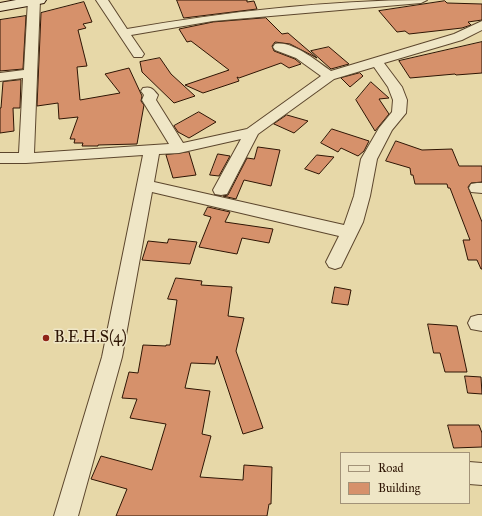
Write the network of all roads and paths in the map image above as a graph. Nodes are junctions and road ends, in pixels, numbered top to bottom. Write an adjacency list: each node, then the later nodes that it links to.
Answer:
1 (102, 0): 6 (street)
2 (421, 0): 6 (street)
3 (35, 1): 4 (main road); 10 (street)
4 (0, 7)
5 (482, 25): 9 (street)
6 (122, 33): 8 (street)
7 (279, 47): 11 (street)
8 (138, 54)
9 (377, 62): 11 (street); 21 (street)
10 (30, 73): 12 (street); 18 (street)
11 (329, 76): 14 (street)
12 (0, 77)
13 (148, 91): 15 (street)
14 (252, 132): 15 (street); 20 (street)
15 (179, 148): 16 (street)
16 (152, 150): 18 (street); 19 (street)
17 (0, 158): 18 (street)
18 (26, 158)
19 (145, 185): 21 (street); 25 (street)
20 (221, 190)
21 (349, 232): 22 (street)
22 (335, 262)
23 (470, 473): 24 (street)
24 (482, 474)
25 (66, 516)

